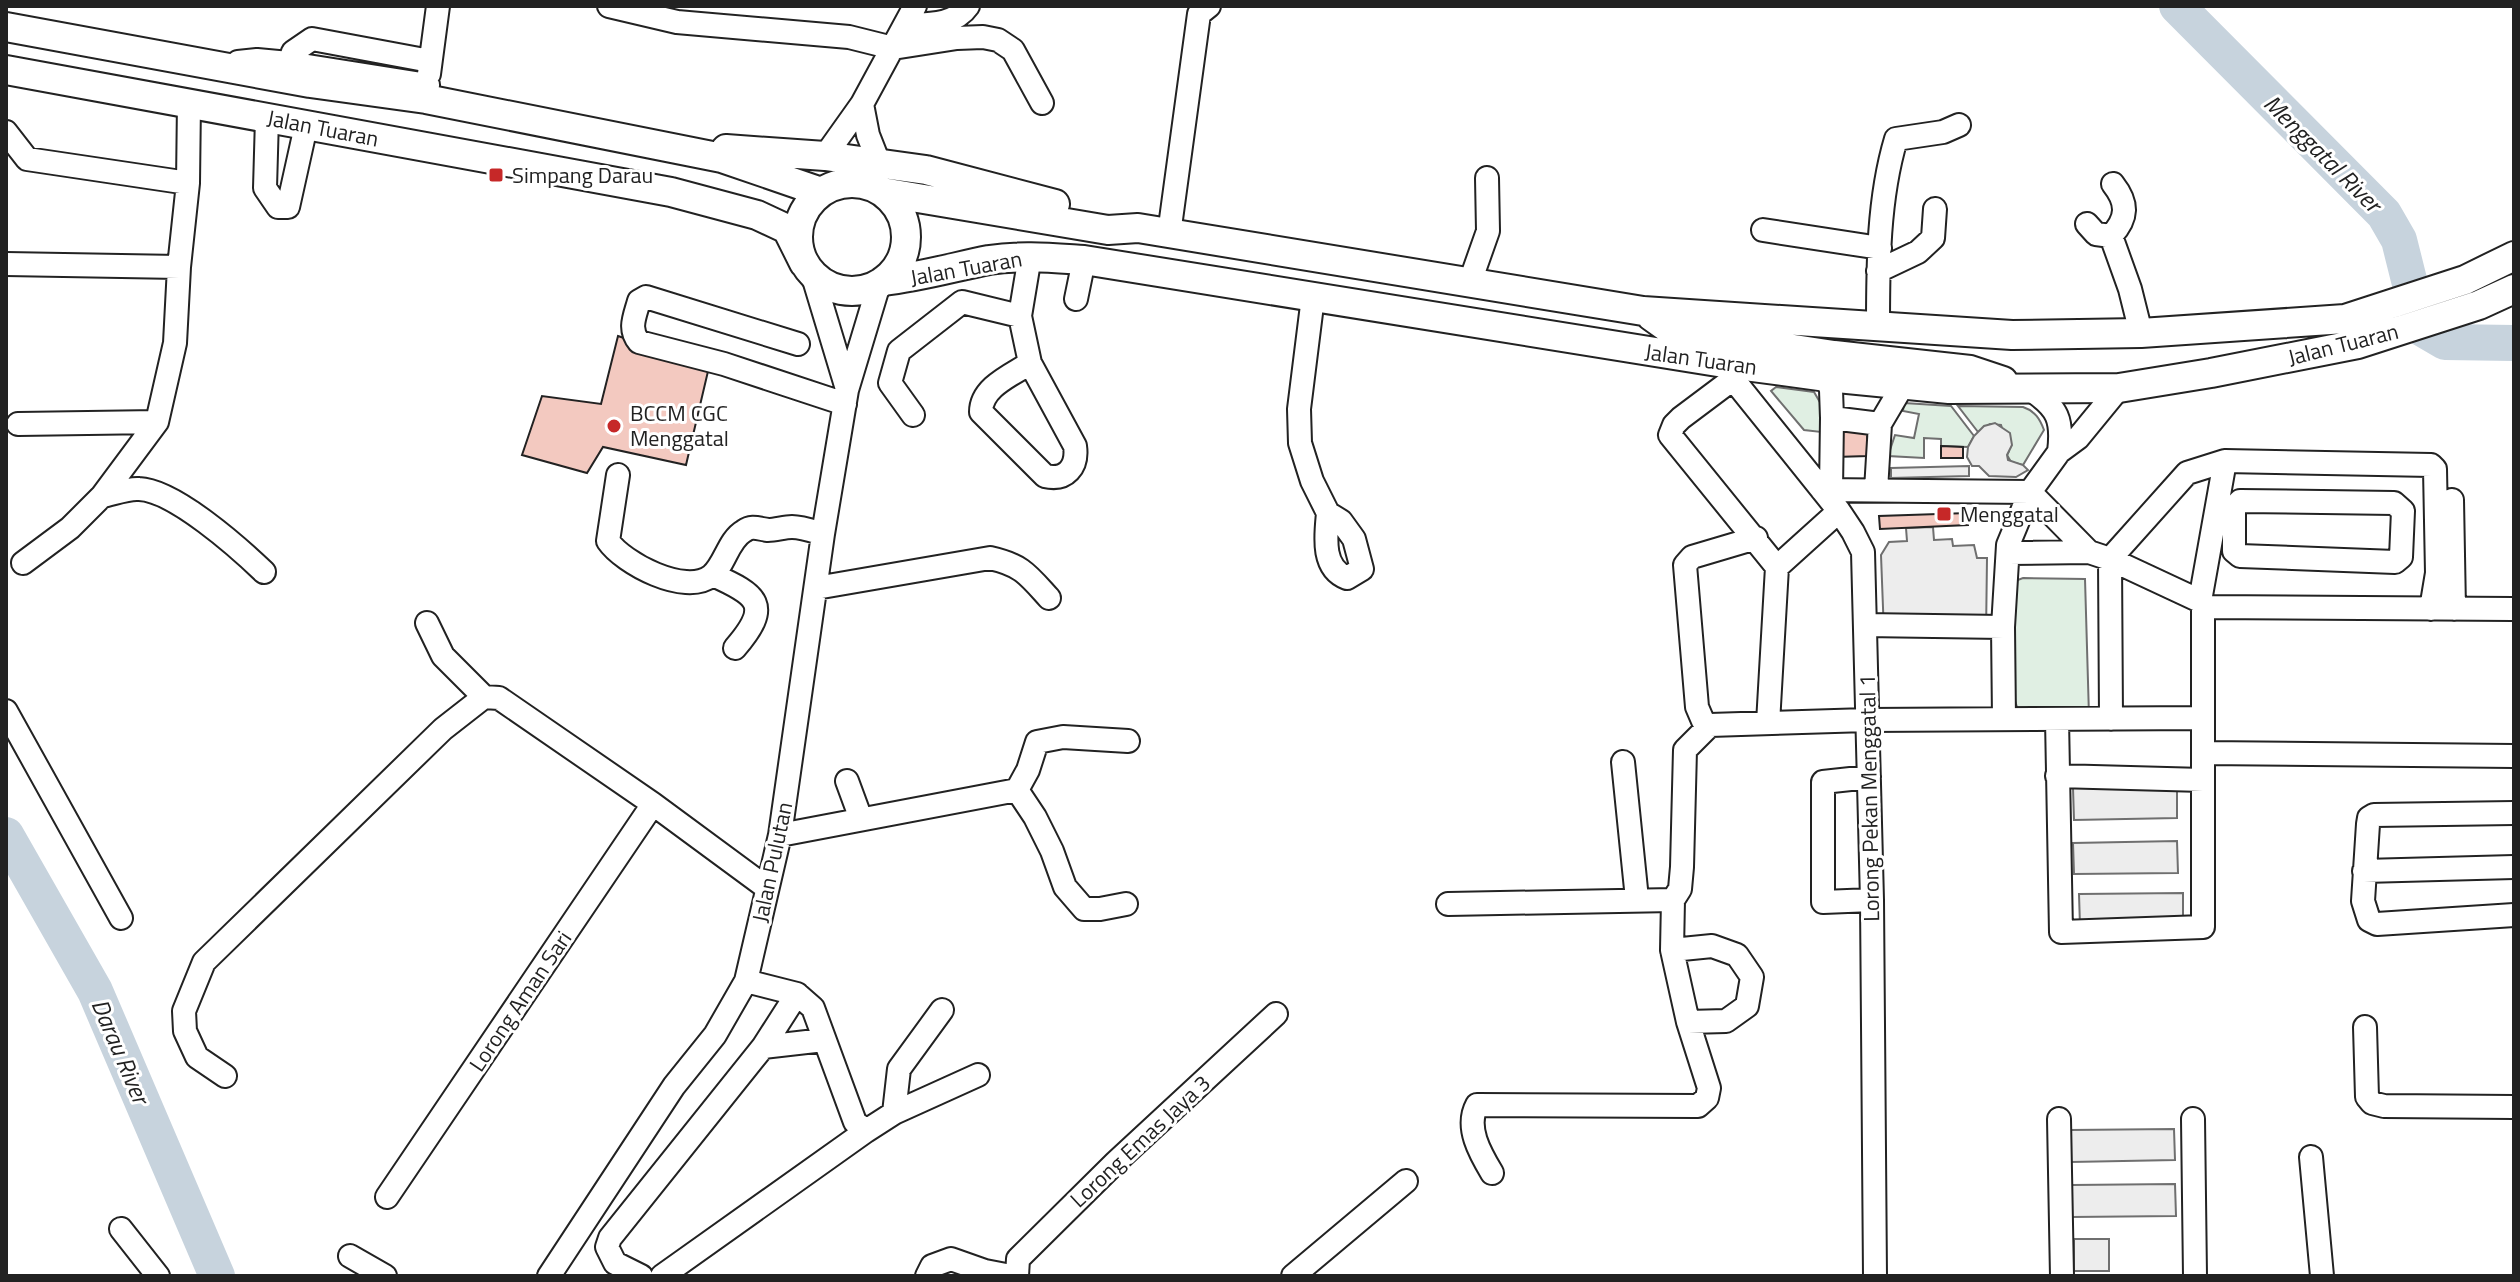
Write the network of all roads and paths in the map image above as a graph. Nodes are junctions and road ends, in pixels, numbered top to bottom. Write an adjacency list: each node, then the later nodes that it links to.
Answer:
1 (438, 6): 8 (street)
2 (609, 6): 7 (street)
3 (968, 6): 5 (street)
4 (1209, 6): 33 (street)
5 (911, 16): 7 (street)
6 (6, 27): 10 (main road, Jalan Tuaran)
7 (893, 48): 14 (street); 15 (street)
8 (430, 61): 9 (street); 12 (street)
9 (289, 63): 10 (street); 12 (street)
10 (221, 65): 12 (main road, Jalan Tuaran)
11 (6, 70): 13 (main road, Jalan Tuaran)
12 (427, 92): 20 (main road, Jalan Tuaran)
13 (189, 102): 16 (main road, Jalan Tuaran); 25 (street)
14 (1042, 103)
15 (862, 104): 21 (street); 23 (street)
16 (267, 118): 18 (main road, Jalan Tuaran); 18 (street)
17 (1959, 125): 35 (street)
18 (306, 126): 41 (main road, Jalan Tuaran)
19 (6, 132): 22 (street)
20 (686, 151): 21 (main road); 27 (main road, Jalan Tuaran)
21 (825, 156): 23 (main road)
22 (16, 158): 25 (street)
23 (879, 163): 31 (main road)
24 (1487, 178): 43 (street)
25 (188, 183): 40 (street)
26 (2113, 184): 34 (street)
27 (821, 192): 28 (main road); 41 (main road)
28 (882, 192): 31 (main road, Jalan Tuaran); 44 (main road)
29 (1935, 209): 42 (street)
30 (2087, 224): 34 (street)
31 (1138, 228): 33 (main road, Jalan Tuaran)
32 (1763, 230): 35 (street)
33 (1169, 234): 43 (main road, Jalan Tuaran); 53 (main road)
34 (2111, 236): 52 (street)
35 (1880, 248): 42 (street)
36 (1030, 256): 38 (main road, Jalan Tuaran); 44 (main road, Jalan Tuaran); 49 (street)
37 (2514, 256): 51 (main road, Jalan Tuaran)
38 (1084, 260): 46 (main road, Jalan Tuaran); 47 (street)
39 (6, 264): 40 (street)
40 (179, 267): 64 (street)
41 (808, 268): 44 (main road); 61 (street, Jalan Pulutan)
42 (1878, 271): 50 (street)
43 (1470, 282): 48 (main road, Jalan Tuaran)
44 (881, 283): 61 (street, Jalan Pulutan)
45 (2514, 289): 51 (main road, Jalan Tuaran)
46 (1313, 297): 53 (main road, Jalan Tuaran); 75 (street)
47 (1076, 299)
48 (1643, 311): 50 (main road, Jalan Tuaran); 60 (main road)
49 (1020, 316): 55 (street); 62 (street)
50 (1878, 328): 52 (main road, Jalan Tuaran)
51 (2352, 331): 52 (main road, Jalan Tuaran); 59 (main road, Jalan Tuaran)
52 (2141, 333)
53 (1563, 339): 56 (main road, Jalan Tuaran)
54 (798, 344): 61 (street)
55 (1030, 363): 55 (street)
56 (1731, 372): 57 (main road, Jalan Tuaran); 73 (street, Lorong Pekan Menggatal 1); 78 (street)
57 (1827, 377): 58 (main road, Jalan Tuaran); 63 (street)
58 (1903, 385): 60 (main road, Jalan Tuaran); 66 (street)
59 (2119, 388): 60 (main road, Jalan Tuaran); 67 (street)
60 (2031, 390): 67 (street)
61 (846, 397): 77 (street, Jalan Pulutan)
62 (913, 415)
63 (1832, 418): 66 (street); 73 (street)
64 (157, 422): 65 (street); 72 (street)
65 (18, 424)
66 (1880, 424): 70 (street)
67 (2059, 452): 71 (street)
68 (2225, 461): 76 (street); 80 (street); 88 (street)
69 (618, 475): 84 (street)
70 (1876, 490): 71 (street); 73 (street)
71 (2030, 492): 79 (street); 80 (street)
72 (102, 496): 81 (street); 83 (street)
73 (1831, 497): 82 (street); 92 (street, Lorong Pekan Menggatal 1)
74 (2452, 500): 89 (street)
75 (1328, 513)
76 (2224, 527): 76 (street); 87 (street)
77 (823, 534): 84 (street); 85 (street, Jalan Pulutan)
78 (1756, 538): 82 (street); 103 (street)
79 (2008, 553): 80 (street); 93 (street)
80 (2100, 556): 87 (street); 100 (street)
81 (23, 563)
82 (1777, 567): 102 (street)
83 (264, 572)
84 (713, 575): 94 (street)
85 (816, 588): 86 (street); 116 (street, Jalan Pulutan)
86 (1049, 598)
87 (2202, 604): 88 (street); 97 (street)
88 (2431, 609): 89 (street)
89 (2454, 609): 90 (street)
90 (2513, 609)
91 (427, 623): 95 (street)
92 (1865, 625): 93 (street); 101 (street, Lorong Pekan Menggatal 1)
93 (2003, 627): 98 (street)
94 (735, 648)
95 (484, 697): 113 (street); 137 (street)
96 (6, 711): 126 (street)
97 (2203, 718): 100 (street); 105 (street)
98 (2004, 719): 99 (street); 101 (street)
99 (2057, 719): 100 (street); 108 (street)
100 (2111, 719)
101 (1867, 720): 102 (street); 109 (street, Lorong Pekan Menggatal 1)
102 (1768, 723): 103 (street)
103 (1710, 725): 121 (street)
104 (1128, 741): 112 (street)
105 (2203, 753): 106 (street); 110 (street)
106 (2514, 756)
107 (1623, 762): 120 (street)
108 (2057, 776): 110 (street); 110 (street)
109 (1869, 777): 122 (street, Lorong Pekan Menggatal 1); 122 (street)
110 (2203, 780)
111 (847, 781): 115 (street)
112 (1017, 790): 115 (street); 123 (street)
113 (653, 804): 119 (street); 146 (street, Lorong Aman Sari)
114 (2514, 813): 118 (street)
115 (861, 819): 116 (street)
116 (780, 835): 119 (street, Jalan Pulutan)
117 (2514, 867): 118 (street)
118 (2364, 871): 125 (street)
119 (767, 888): 128 (street, Jalan Pulutan)
120 (1637, 899): 121 (street); 124 (street)
121 (1673, 900): 127 (street)
122 (1872, 900): 158 (street, Lorong Pekan Menggatal 1)
123 (1126, 904)
124 (1448, 904)
125 (2514, 915)
126 (121, 918)
127 (1672, 950): 132 (street); 132 (street)
128 (746, 981): 129 (street); 151 (street, Jalan Pulutan)
129 (797, 994): 134 (street); 135 (street)
130 (942, 1010): 139 (street)
131 (1276, 1014): 156 (street, Lorong Emas Jaya 3)
132 (1688, 1022): 144 (street)
133 (2365, 1027): 138 (street)
134 (824, 1040): 135 (street); 142 (street)
135 (763, 1047): 152 (street)
136 (978, 1075): 139 (street)
137 (225, 1076)
138 (2514, 1107)
139 (894, 1113): 142 (street)
140 (2059, 1119): 159 (street)
141 (2193, 1119): 160 (street)
142 (866, 1131): 153 (street)
143 (2311, 1157): 161 (street)
144 (1492, 1173)
145 (1406, 1181): 157 (street)
146 (387, 1197)
147 (121, 1229): 149 (street)
148 (350, 1256): 150 (street)
149 (158, 1276)
150 (385, 1276)
151 (549, 1276)
152 (641, 1276)
153 (662, 1276)
154 (927, 1276): 155 (street)
155 (1011, 1276)
156 (1017, 1276)
157 (1293, 1276)
158 (1875, 1276)
159 (2062, 1276)
160 (2195, 1276)
161 (2322, 1276)

